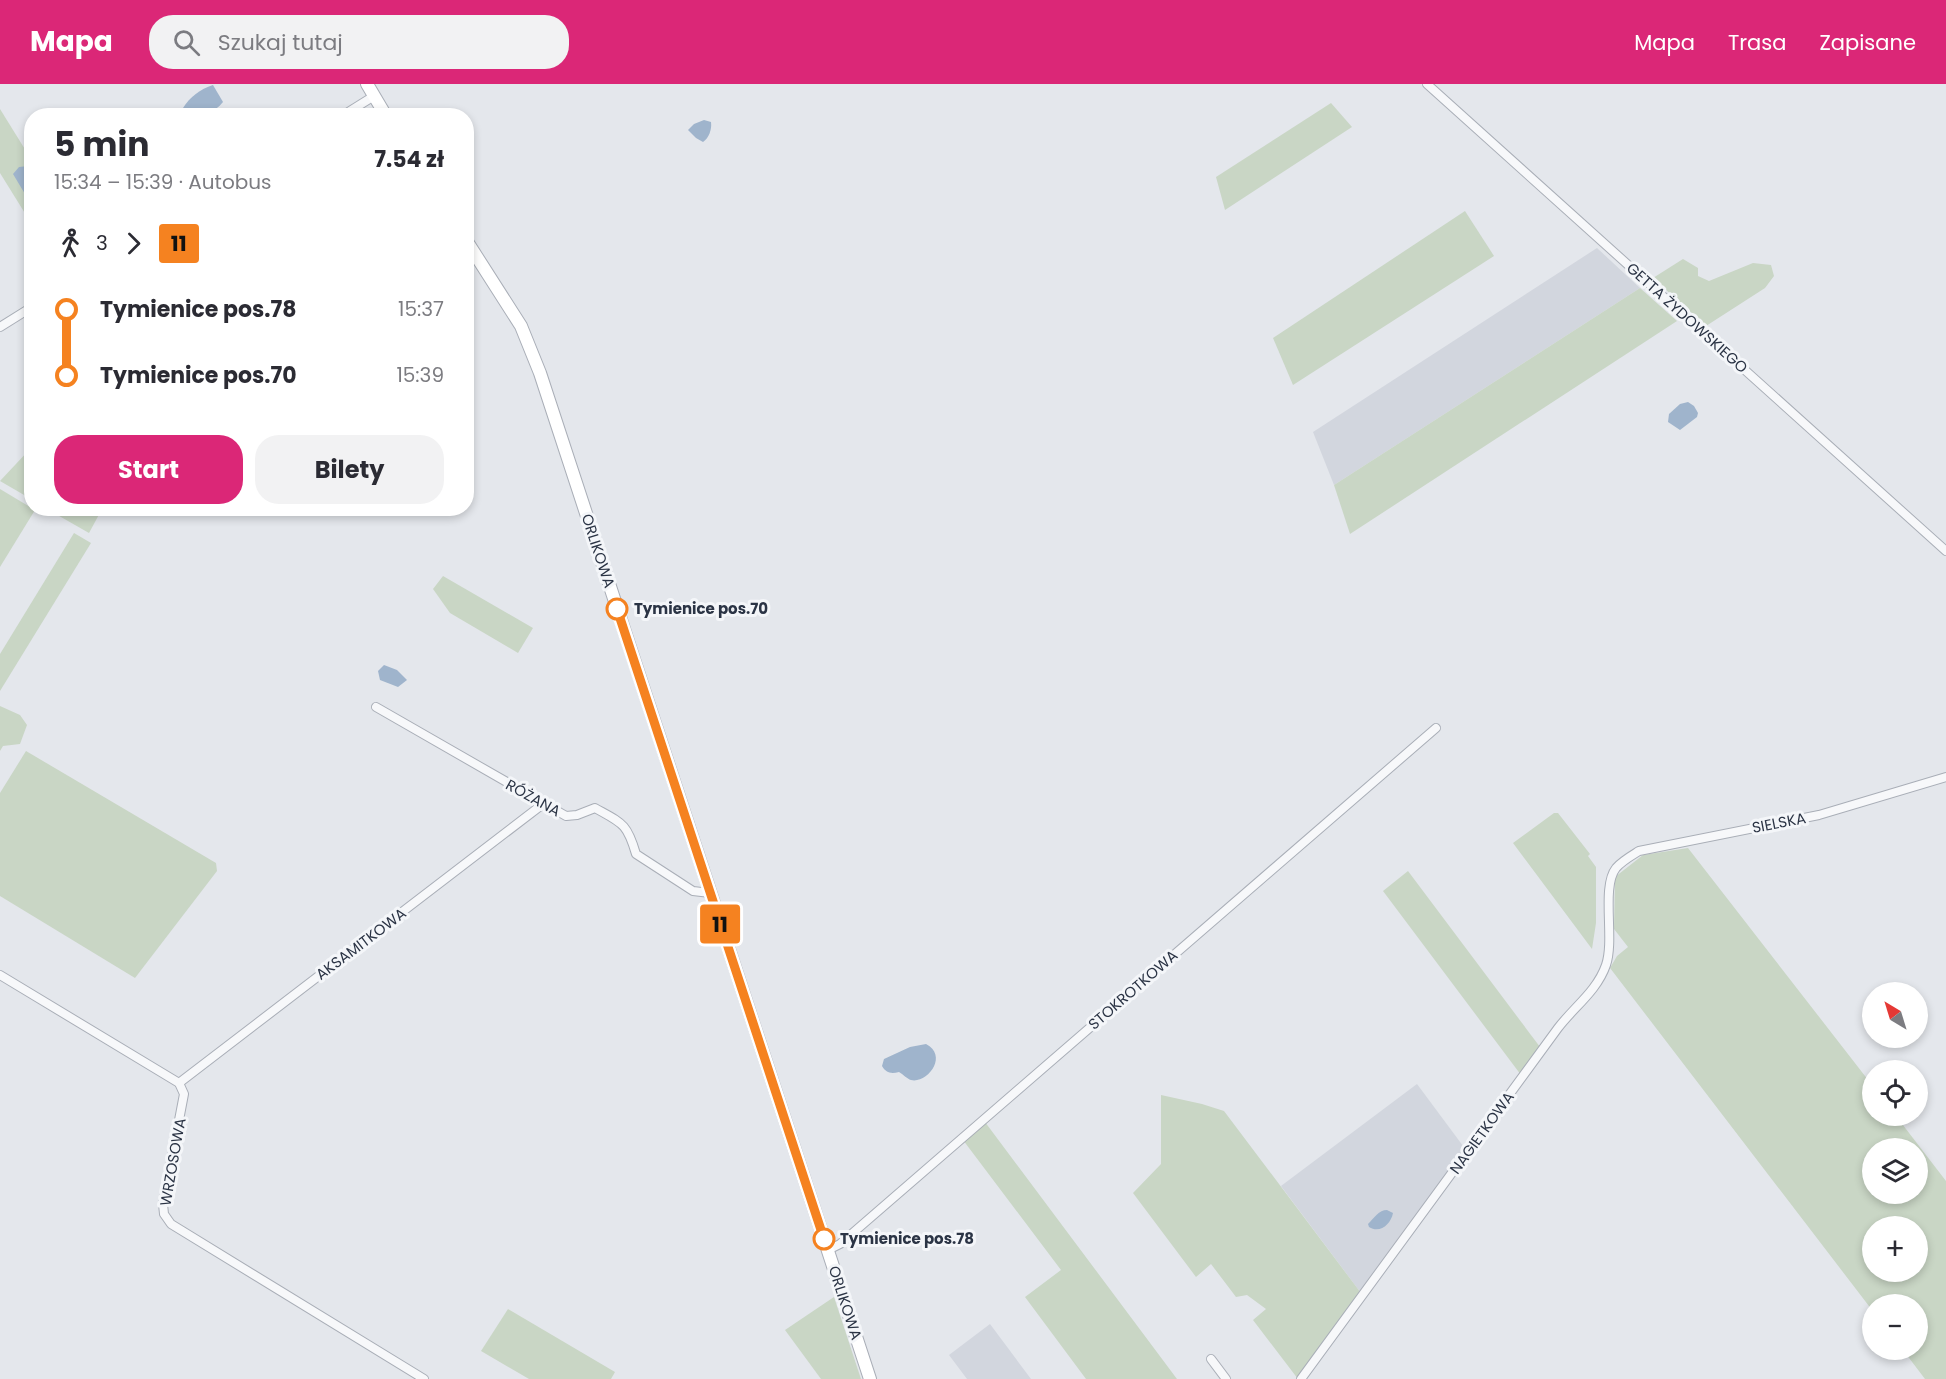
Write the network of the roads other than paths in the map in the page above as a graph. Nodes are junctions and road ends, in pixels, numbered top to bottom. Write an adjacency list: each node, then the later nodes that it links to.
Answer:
1 (367, 84): 3 (street)
2 (1427, 84): 9 (street, GETTA ŻYDOWSKIEGO)
3 (374, 96): 4 (street); 5 (street)
4 (355, 108)
5 (381, 108)
6 (474, 253): 15 (street, ORLIKOWA)
7 (24, 312): 8 (street)
8 (0, 327)
9 (1946, 551)
10 (376, 707): 13 (street, RÓŻANA)
11 (1436, 728): 18 (street, STOKROTKOWA)
12 (1946, 777): 14 (street, SIELSKA)
13 (543, 804): 15 (street, RÓŻANA); 17 (street, AKSAMITKOWA)
14 (1615, 870): 23 (street, NAGIETKOWA)
15 (710, 893): 18 (street, ORLIKOWA)
16 (0, 975): 17 (street)
17 (178, 1083): 20 (street, WRZOSOWA)
18 (828, 1250): 21 (street, ORLIKOWA)
19 (1211, 1359): 22 (street)
20 (424, 1379)
21 (870, 1379)
22 (1226, 1379)
23 (1301, 1379)

